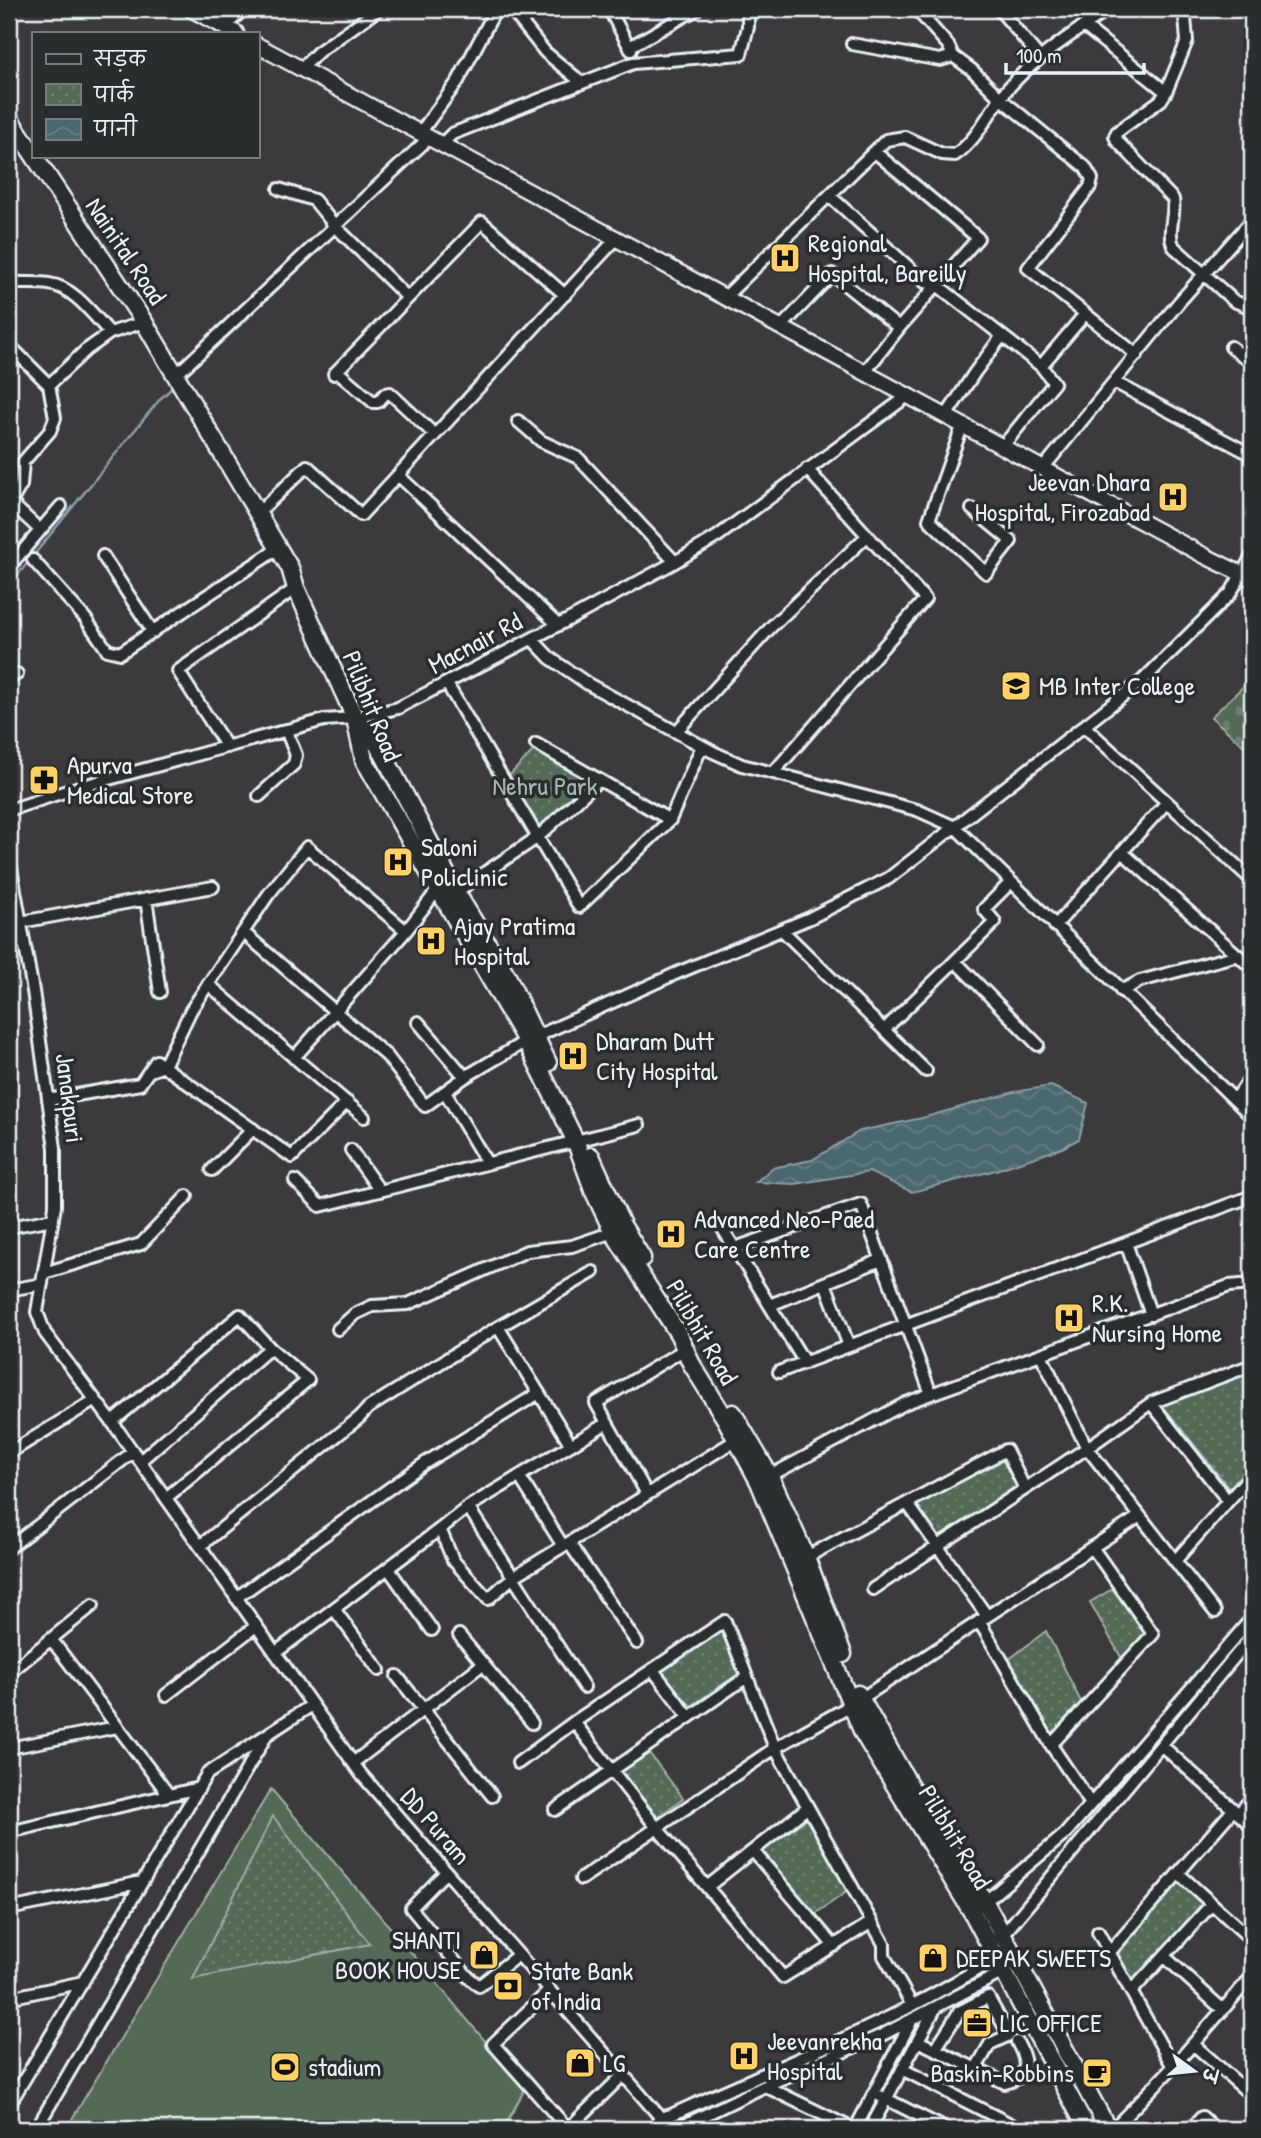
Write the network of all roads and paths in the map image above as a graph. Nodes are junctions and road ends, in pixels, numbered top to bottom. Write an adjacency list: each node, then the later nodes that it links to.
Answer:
1 (191, 9): 14 (main road)
2 (244, 9): 14 (street)
3 (379, 9): 21 (street)
4 (496, 9): 26 (street)
5 (511, 9): 22 (street)
6 (609, 9): 17 (street)
7 (696, 9): 17 (street)
8 (748, 9): 20 (street)
9 (916, 9): 18 (street)
10 (999, 9): 19 (street)
11 (1108, 9): 13 (street)
12 (1180, 9): 23 (street)
13 (1084, 26): 19 (street); 23 (street)
14 (230, 30)
15 (852, 44): 18 (street)
16 (259, 46): 21 (main road)
17 (631, 46): 20 (street)
18 (953, 56): 24 (street)
19 (1040, 58): 24 (street)
20 (633, 63): 22 (street)
21 (301, 69): 26 (main road)
22 (581, 82): 26 (street)
23 (1166, 92): 35 (street)
24 (1001, 99): 27 (street); 42 (street)
25 (9, 118): 28 (highway, Nainital Road)
26 (430, 139): 33 (street); 34 (main road)
27 (875, 152): 31 (street); 37 (street)
28 (32, 153)
29 (35, 158): 43 (highway, Nainital Road)
30 (279, 190): 33 (street)
31 (830, 197): 37 (street); 39 (street)
32 (1252, 220): 35 (street)
33 (335, 226): 40 (street); 54 (street)
34 (616, 239): 38 (street); 39 (main road)
35 (1204, 273): 41 (street); 50 (street)
36 (9, 282): 46 (street)
37 (937, 285): 45 (street); 47 (street)
38 (565, 295): 40 (street); 61 (street)
39 (725, 297): 44 (main road)
40 (408, 298): 61 (street)
41 (1252, 308)
42 (1085, 314): 50 (street); 52 (street)
43 (144, 322): 46 (street); 54 (highway, Nainital Road)
44 (781, 327): 45 (street); 53 (main road)
45 (899, 328): 53 (street)
46 (110, 333): 56 (street)
47 (1002, 336): 52 (street); 58 (street)
48 (9, 345): 56 (street)
49 (1231, 347): 51 (street)
50 (1137, 355): 55 (street)
51 (1252, 363)
52 (1041, 366): 62 (street)
53 (865, 372): 57 (main road)
54 (178, 379): 72 (highway, Pilibhit Road)
55 (1114, 382): 63 (street); 66 (street)
56 (49, 384): 65 (street)
57 (909, 396): 58 (main road); 67 (street, Macnair Rd)
58 (946, 415): 60 (main road)
59 (518, 421): 79 (street)
60 (963, 424): 62 (main road); 71 (street)
61 (435, 435): 68 (street)
62 (1003, 446): 66 (main road)
63 (1252, 455)
64 (9, 461): 65 (street)
65 (23, 462): 69 (street)
66 (1044, 467): 81 (main road)
67 (807, 469): 74 (street); 79 (street, Macnair Rd)
68 (398, 475): 72 (street); 83 (street)
69 (10, 501): 73 (street)
70 (61, 506): 73 (street)
71 (972, 509)
72 (258, 513): 75 (highway, Pilibhit Road)
73 (40, 530): 80 (street)
74 (867, 536): 90 (street); 94 (street)
75 (279, 548): 82 (highway, Pilibhit Road); 84 (street)
76 (103, 556): 84 (street)
77 (1252, 556): 81 (street)
78 (33, 560): 84 (street)
79 (675, 562): 83 (street, Macnair Rd)
80 (9, 567)
81 (1247, 576): 88 (street)
82 (296, 588): 87 (highway, Pilibhit Road); 93 (street)
83 (558, 625): 85 (street, Macnair Rd)
84 (153, 632)
85 (532, 639): 86 (street, Macnair Rd); 90 (street)
86 (447, 684): 87 (street, Macnair Rd); 101 (street)
87 (355, 718): 89 (street, Macnair Rd); 107 (highway, Pilibhit Road)
88 (1084, 726): 97 (street); 100 (street)
89 (286, 730): 93 (street, Macnair Rd); 96 (street)
90 (676, 732): 92 (street)
91 (536, 744): 95 (street)
92 (702, 746): 94 (street); 99 (street)
93 (227, 747): 98 (street, Macnair Rd)
94 (773, 773): 100 (street)
95 (599, 780): 99 (street); 101 (street)
96 (259, 796)
97 (1167, 802): 102 (street); 104 (street)
98 (9, 810)
99 (670, 820): 101 (street)
100 (955, 827): 105 (street); 111 (street)
101 (538, 837): 107 (street)
102 (1122, 852): 110 (street); 116 (street)
103 (9, 857): 109 (street, Janakpuri)
104 (1252, 880)
105 (1011, 882): 110 (street); 117 (street)
106 (213, 887): 108 (street)
107 (447, 893): 112 (street); 125 (highway, Pilibhit Road)
108 (146, 899): 109 (street); 121 (street)
109 (20, 922): 114 (street, Janakpuri)
110 (1055, 926): 120 (street)
111 (782, 930): 124 (street); 125 (street)
112 (406, 931): 113 (street); 122 (street)
113 (243, 932): 119 (street); 122 (street)
114 (24, 940): 115 (street); 133 (street, Janakpuri)
115 (9, 943)
116 (1238, 955): 118 (street); 120 (street)
117 (955, 961): 124 (street); 126 (street)
118 (1252, 968)
119 (208, 984): 127 (street); 128 (street)
120 (1121, 991): 134 (street)
121 (160, 992)
122 (336, 1010): 127 (street); 132 (street)
123 (418, 1022): 131 (street)
124 (884, 1030): 129 (street)
125 (531, 1039): 131 (street); 140 (highway, Pilibhit Road)
126 (1038, 1045)
127 (294, 1058): 135 (street)
128 (164, 1066): 133 (street); 139 (street)
129 (926, 1071)
130 (1252, 1076): 134 (street)
131 (465, 1077): 132 (street)
132 (445, 1092): 142 (street)
133 (48, 1100): 148 (street, Janakpuri)
134 (1235, 1100): 137 (street)
135 (347, 1102): 136 (street); 139 (street)
136 (365, 1117)
137 (1252, 1117)
138 (639, 1125): 140 (street)
139 (253, 1129): 143 (street)
140 (579, 1139): 142 (street); 151 (highway, Pilibhit Road); 185 (highway)
141 (351, 1150): 145 (street)
142 (487, 1163): 145 (street)
143 (212, 1170)
144 (295, 1181): 145 (street)
145 (380, 1191)
146 (187, 1196): 156 (street)
147 (1252, 1196): 152 (street)
148 (53, 1219): 150 (street); 156 (street, Janakpuri)
149 (722, 1226): 153 (street)
150 (9, 1227)
151 (613, 1232): 164 (street); 167 (highway, Pilibhit Road)
152 (1126, 1243): 161 (street); 162 (street)
153 (735, 1248): 154 (street); 160 (street)
154 (881, 1260): 157 (street); 162 (street)
155 (593, 1272): 163 (street)
156 (43, 1278): 159 (street); 174 (street, Janakpuri)
157 (824, 1283): 160 (street); 165 (street)
158 (1252, 1284): 161 (street)
159 (9, 1290)
160 (770, 1305): 169 (street)
161 (1151, 1315): 168 (street)
162 (906, 1325): 165 (street); 173 (street)
163 (498, 1326): 172 (street); 195 (street)
164 (338, 1329)
165 (849, 1346): 169 (street)
166 (270, 1348): 176 (street); 182 (street); 188 (street)
167 (685, 1349): 177 (street); 178 (highway, Pilibhit Road)
168 (1041, 1355): 173 (street); 180 (street)
169 (805, 1363): 171 (street)
170 (1252, 1365): 175 (street)
171 (779, 1372)
172 (539, 1393): 179 (street); 204 (street)
173 (931, 1394): 185 (street)
174 (95, 1400): 176 (street, Janakpuri); 181 (street)
175 (1151, 1403): 180 (street); 189 (street)
176 (112, 1422): 182 (street, Janakpuri)
177 (607, 1423): 179 (street); 187 (street)
178 (736, 1440): 185 (highway, Pilibhit Road); 187 (street)
179 (571, 1445): 184 (street)
180 (1087, 1448): 186 (street); 192 (street)
181 (9, 1453)
182 (136, 1456): 188 (street, Janakpuri); 198 (street)
183 (1252, 1474): 189 (street)
184 (519, 1476): 191 (street); 194 (street)
185 (765, 1479): 199 (highway, Pilibhit Road)
186 (1025, 1489): 190 (street); 196 (street)
187 (647, 1494): 194 (street)
188 (166, 1498): 195 (street, Janakpuri)
189 (1228, 1501): 200 (street)
190 (907, 1503): 196 (street); 199 (street)
191 (468, 1507): 193 (street); 202 (street)
192 (1140, 1516): 197 (street); 200 (street)
193 (440, 1529): 201 (street); 202 (street)
194 (566, 1544): 202 (street); 215 (street)
195 (200, 1546): 204 (street, DD Puram)
196 (937, 1547): 203 (street); 209 (street)
197 (1092, 1547): 209 (street); 233 (street)
198 (9, 1548)
199 (800, 1560): 225 (highway, Pilibhit Road)
200 (1175, 1561): 207 (street)
201 (388, 1568): 206 (street); 211 (street)
202 (513, 1577): 223 (street)
203 (873, 1590)
204 (236, 1598): 210 (street, DD Puram)
205 (93, 1605): 214 (street)
206 (334, 1609): 216 (street); 218 (street)
207 (1215, 1612)
208 (1252, 1618): 244 (street)
209 (983, 1619): 225 (street); 233 (street)
210 (256, 1626): 216 (street, DD Puram); 224 (street)
211 (432, 1630)
212 (459, 1635): 217 (street)
213 (1252, 1636): 234 (street)
214 (51, 1639): 220 (street); 231 (street)
215 (637, 1643)
216 (275, 1653): 226 (street, DD Puram)
217 (483, 1664): 227 (street); 230 (street)
218 (379, 1670)
219 (653, 1670): 222 (street); 228 (street); 229 (street)
220 (9, 1673)
221 (397, 1676): 227 (street)
222 (747, 1677): 228 (street); 236 (street)
223 (584, 1687)
224 (166, 1695)
225 (856, 1702): 236 (street); 258 (highway, Pilibhit Road)
226 (312, 1705): 232 (street); 237 (street, DD Puram)
227 (424, 1709): 237 (street); 242 (street)
228 (689, 1717): 239 (street)
229 (575, 1722): 238 (street); 239 (street)
230 (532, 1723)
231 (117, 1727): 235 (street); 241 (street)
232 (266, 1735): 240 (street); 291 (street)
233 (1051, 1745): 244 (street)
234 (1161, 1745): 247 (street); 264 (street)
235 (9, 1748)
236 (775, 1748): 245 (street); 249 (street)
237 (353, 1763): 252 (street, DD Puram)
238 (518, 1763)
239 (612, 1771): 246 (street); 249 (street)
240 (199, 1788): 241 (street); 255 (street)
241 (169, 1795): 250 (street)
242 (492, 1796)
243 (1252, 1798): 247 (street)
244 (1091, 1804): 258 (street)
245 (808, 1807): 251 (street); 260 (street)
246 (555, 1810)
247 (1236, 1812): 248 (street); 253 (street)
248 (1252, 1826)
249 (657, 1828): 254 (street); 256 (street)
250 (9, 1832)
251 (753, 1851): 256 (street); 263 (street)
252 (446, 1872): 266 (street, DD Puram); 266 (street)
253 (1178, 1873): 257 (street); 265 (street)
254 (581, 1880)
255 (142, 1882): 259 (street); 269 (street)
256 (707, 1887): 263 (street)
257 (1212, 1904): 262 (street); 267 (street)
258 (979, 1907): 264 (highway, Pilibhit Road)
259 (9, 1909)
260 (872, 1922): 263 (street); 273 (street)
261 (1098, 1932): 265 (street)
262 (1252, 1940)
263 (834, 1946)
264 (1003, 1953): 273 (street); 274 (street); 298 (highway, Pilibhit Road); 299 (highway)
265 (1109, 1953): 271 (street)
266 (518, 1955): 270 (street, DD Puram)
267 (1164, 1956): 271 (street); 275 (street)
268 (1252, 1976): 275 (street)
269 (83, 1982): 272 (street); 289 (street)
270 (549, 1991): 284 (street, DD Puram); 292 (street)
271 (1131, 1992): 281 (street)
272 (9, 1998)
273 (912, 2005): 290 (street)
274 (936, 2007): 276 (street); 277 (street)
275 (1223, 2010): 279 (street)
276 (913, 2019): 285 (street); 286 (street)
277 (918, 2041): 280 (street); 283 (street)
278 (1017, 2042): 282 (street)
279 (1193, 2044): 281 (street); 287 (street)
280 (936, 2049): 282 (street); 282 (street)
281 (1173, 2067): 299 (street)
282 (976, 2068)
283 (902, 2069): 288 (street); 297 (street)
284 (623, 2075): 290 (street, DD Puram); 292 (street)
285 (765, 2086): 293 (street); 294 (street)
286 (874, 2093): 288 (street); 294 (street)
287 (1252, 2096)
288 (886, 2099): 295 (street); 296 (street)
289 (9, 2105)
290 (662, 2121): 293 (street, DD Puram)
291 (36, 2129)
292 (568, 2129)
293 (678, 2129)
294 (854, 2129)
295 (870, 2129)
296 (946, 2129)
297 (1020, 2129)
298 (1087, 2129)
299 (1110, 2129)
300 (1191, 2129): 301 (street)
301 (1215, 2129)

